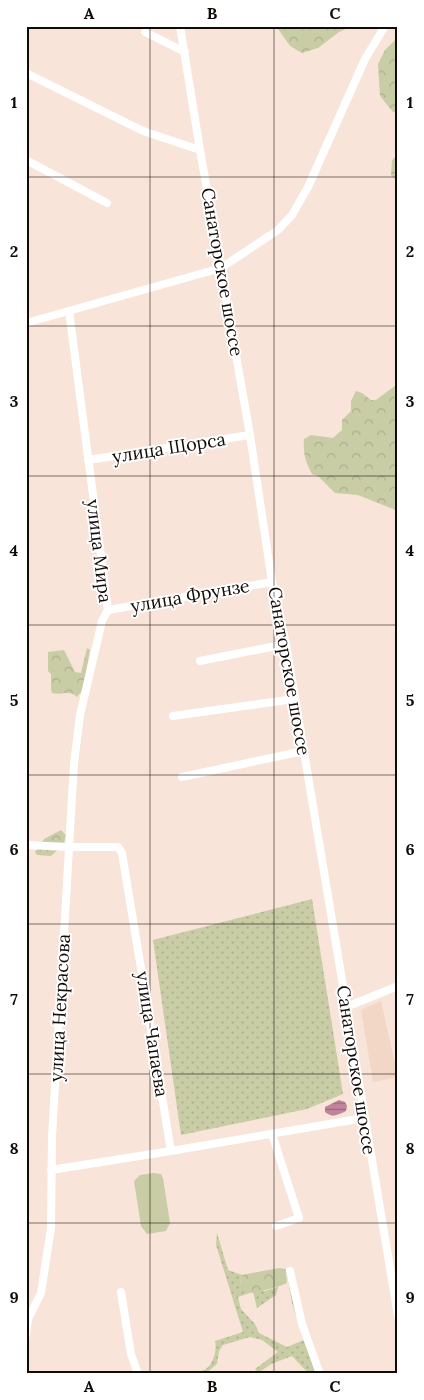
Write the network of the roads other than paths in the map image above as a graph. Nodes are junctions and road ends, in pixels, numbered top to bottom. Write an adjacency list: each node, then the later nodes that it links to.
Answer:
1 (180, 26): 4 (street, Санаторское шоссе)
2 (385, 26): 9 (street)
3 (145, 32): 4 (street)
4 (185, 52): 6 (street, Санаторское шоссе)
5 (26, 73): 6 (street)
6 (200, 150): 9 (street, Санаторское шоссе)
7 (26, 160): 8 (street)
8 (107, 203)
9 (221, 268): 10 (street); 12 (street, Санаторское шоссе)
10 (69, 311): 11 (street); 13 (street, улица Мира)
11 (26, 323)
12 (250, 435): 13 (street, улица Щорса); 14 (street, Санаторское шоссе)
13 (88, 460): 15 (street, улица Мира)
14 (272, 582): 15 (street, улица Фрунзе); 16 (street, Санаторское шоссе)
15 (108, 610): 23 (street, улица Мира)
16 (286, 644): 17 (street); 18 (street, Санаторское шоссе)
17 (200, 661)
18 (294, 699): 19 (street); 20 (street, Санаторское шоссе)
19 (173, 716)
20 (303, 751): 21 (street); 25 (street, Санаторское шоссе)
21 (182, 777)
22 (26, 845): 23 (street, улица Чапаева)
23 (69, 847): 28 (street, улица Чапаева); 29 (street, улица Некрасова)
24 (398, 986): 25 (street)
25 (346, 1007): 26 (street, Санаторское шоссе)
26 (364, 1118): 27 (street); 33 (street, Санаторское шоссе)
27 (272, 1134): 28 (street); 30 (street)
28 (171, 1151): 29 (street)
29 (51, 1170): 34 (street, улица Некрасова)
30 (276, 1226)
31 (290, 1271): 36 (street)
32 (121, 1292): 35 (street)
33 (398, 1316)
34 (26, 1335)
35 (138, 1374)
36 (320, 1374)

